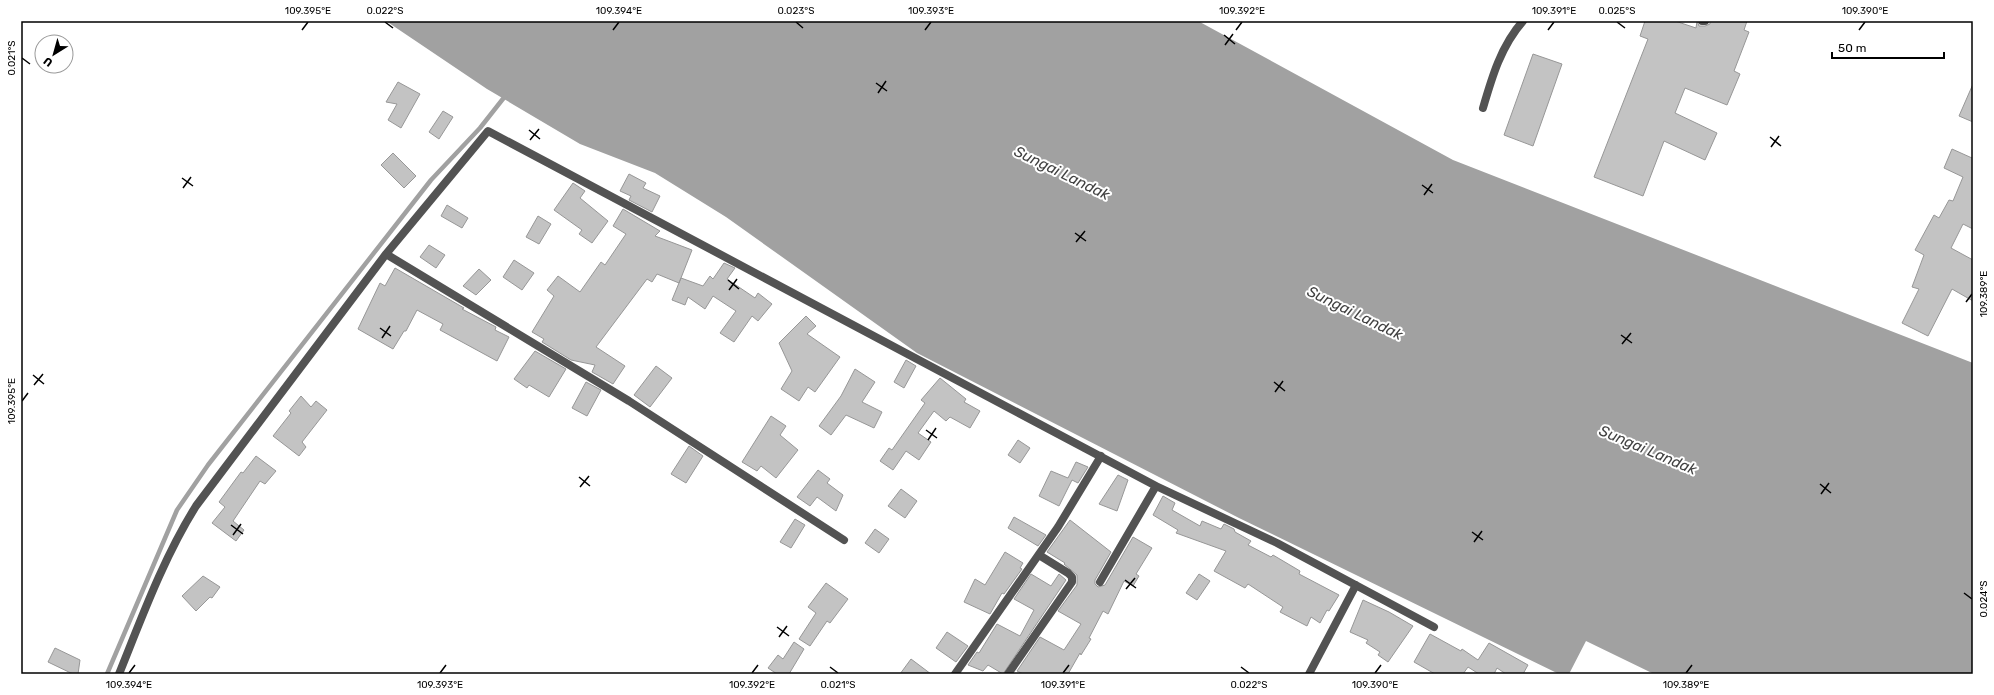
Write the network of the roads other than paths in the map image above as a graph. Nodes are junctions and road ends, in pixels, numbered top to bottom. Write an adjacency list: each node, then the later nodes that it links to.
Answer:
1 (1523, 21): 4 (street)
2 (1702, 21): 3 (street)
3 (1705, 21)
4 (1483, 108)
5 (386, 254): 6 (street); 8 (street); 13 (street)
6 (1101, 456): 7 (street); 9 (street)
7 (1156, 486): 10 (street); 11 (street)
8 (844, 540)
9 (1039, 555): 14 (street); 15 (street)
10 (1100, 582)
11 (1356, 586): 12 (street); 16 (street)
12 (1434, 627)
13 (119, 674)
14 (955, 674)
15 (1008, 674)
16 (1309, 674)

